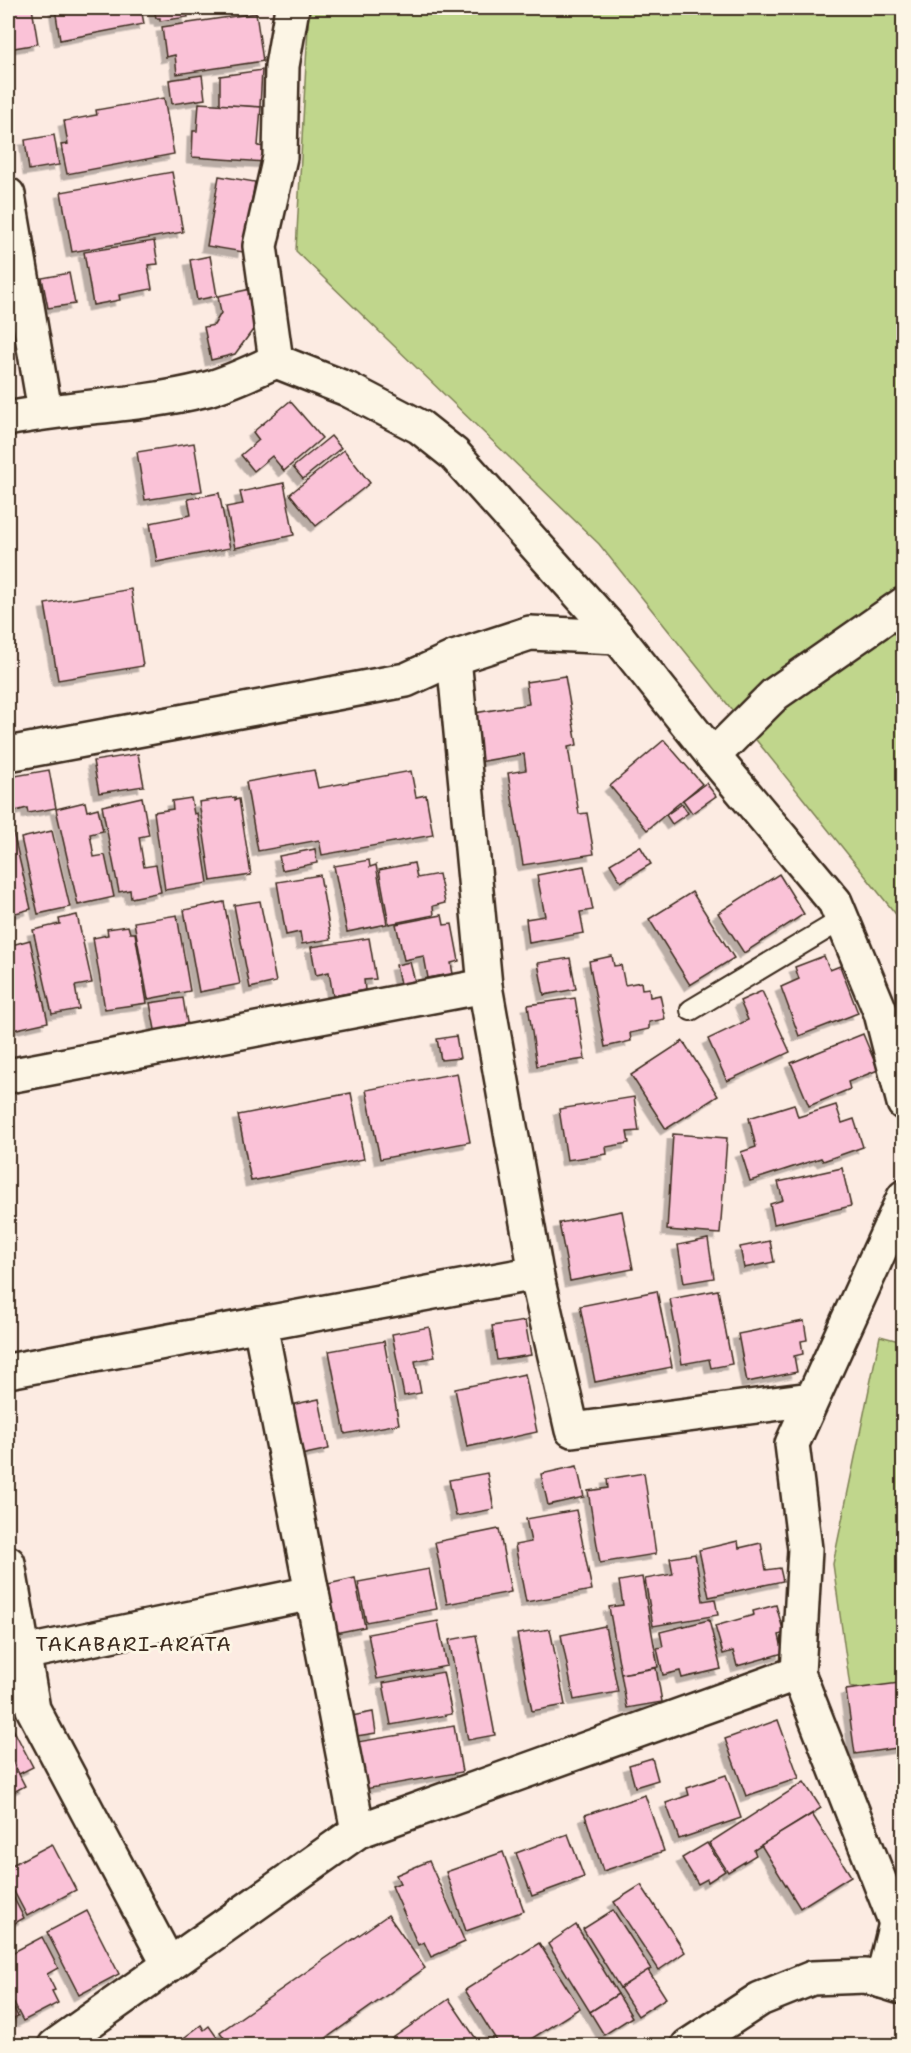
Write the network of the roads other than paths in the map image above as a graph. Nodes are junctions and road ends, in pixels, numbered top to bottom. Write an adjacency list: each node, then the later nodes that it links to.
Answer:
1 (292, 8): 3 (street)
2 (8, 195): 4 (street)
3 (276, 361): 4 (street); 7 (street)
4 (45, 411): 5 (street)
5 (8, 418)
6 (903, 604): 10 (street)
7 (618, 637): 8 (street); 10 (street)
8 (454, 658): 9 (street); 12 (street)
9 (8, 754)
10 (713, 756): 11 (street)
11 (843, 919): 13 (lane); 14 (street)
12 (485, 986): 15 (street); 18 (street)
13 (690, 1010)
14 (892, 1013): 16 (street)
15 (8, 1076)
16 (903, 1102)
17 (903, 1197): 21 (street)
18 (536, 1273): 19 (street); 21 (street)
19 (260, 1324): 20 (street); 23 (street)
20 (8, 1371)
21 (811, 1399): 25 (street)
22 (8, 1563): 24 (street)
23 (312, 1593): 24 (street); 26 (street)
24 (23, 1653): 28 (street)
25 (798, 1673): 26 (street); 27 (street)
26 (358, 1832): 28 (street)
27 (900, 1926): 30 (street)
28 (169, 1965): 29 (street)
29 (55, 2046)
30 (687, 2046)

